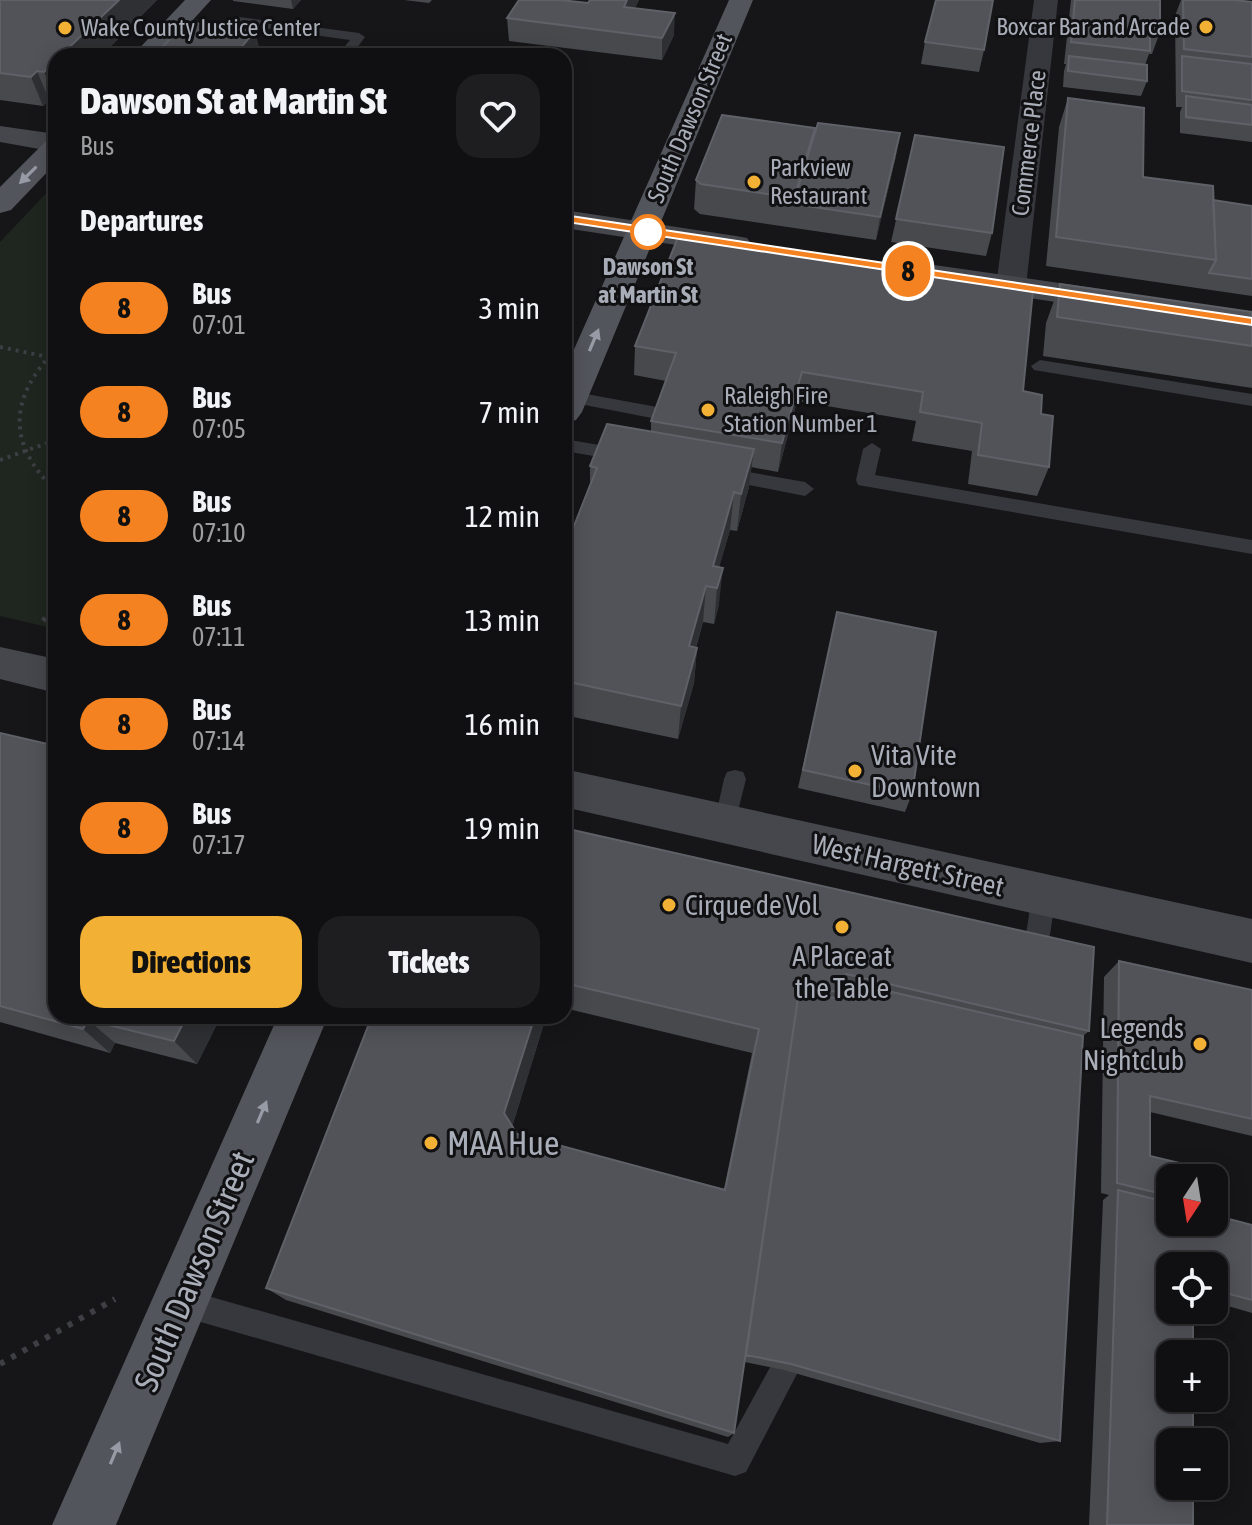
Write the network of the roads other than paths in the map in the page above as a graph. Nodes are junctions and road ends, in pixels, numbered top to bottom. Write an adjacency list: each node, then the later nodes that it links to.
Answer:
1 (199, 0): 5 (main road)
2 (741, 0): 12 (main road, South Dawson Street)
3 (1046, 0): 15 (street, Commerce Place)
4 (239, 21): 6 (lane)
5 (153, 48)
6 (350, 48)
7 (0, 134): 8 (street)
8 (48, 143)
9 (48, 153): 10 (main road, one-way to 10)
10 (0, 204)
11 (572, 220): 12 (street)
12 (641, 231): 13 (street); 18 (main road, South Dawson Street, one-way to 12)
13 (764, 249)
14 (903, 270): 15 (street)
15 (1011, 286): 16 (street)
16 (1147, 306)
17 (1040, 366): 19 (lane)
18 (572, 393)
19 (1252, 400)
20 (572, 405): 21 (lane)
21 (657, 413)
22 (572, 446): 24 (lane)
23 (872, 449): 27 (lane)
24 (637, 458)
25 (708, 471): 26 (lane)
26 (805, 489)
27 (1252, 547)
28 (0, 663): 29 (street)
29 (48, 674)
30 (735, 779): 32 (lane)
31 (572, 790): 32 (street, West Hargett Street)
32 (725, 824): 33 (street, West Hargett Street)
33 (1044, 895): 34 (street, West Hargett Street); 35 (lane)
34 (1252, 941)
35 (1033, 965)
36 (300, 1024): 37 (main road, South Dawson Street, one-way to 36)
37 (180, 1302): 38 (lane); 39 (main road, South Dawson Street, one-way to 37)
38 (784, 1370)
39 (84, 1525)

